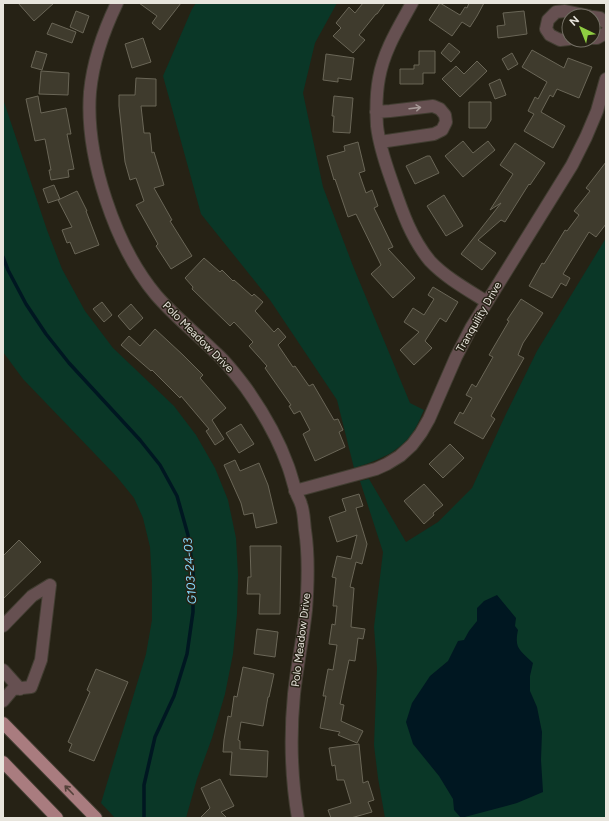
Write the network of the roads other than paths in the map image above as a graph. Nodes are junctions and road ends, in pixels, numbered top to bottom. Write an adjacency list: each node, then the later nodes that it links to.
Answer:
1 (117, 3): 9 (street, Polo Meadow Drive)
2 (412, 3): 6 (street)
3 (561, 11): 4 (street)
4 (561, 40)
5 (606, 79): 8 (street, Tranquility Drive)
6 (376, 112): 7 (street); 7 (street, one-way to 7)
7 (380, 142): 8 (street)
8 (487, 302): 9 (street, Tranquility Drive)
9 (295, 491): 18 (street, Polo Meadow Drive)
10 (3, 626): 12 (street)
11 (3, 670): 12 (street)
12 (20, 689): 13 (street)
13 (3, 701)
14 (3, 723): 17 (main road, one-way to 14)
15 (3, 762): 16 (main road)
16 (57, 818)
17 (96, 818)
18 (298, 818)

